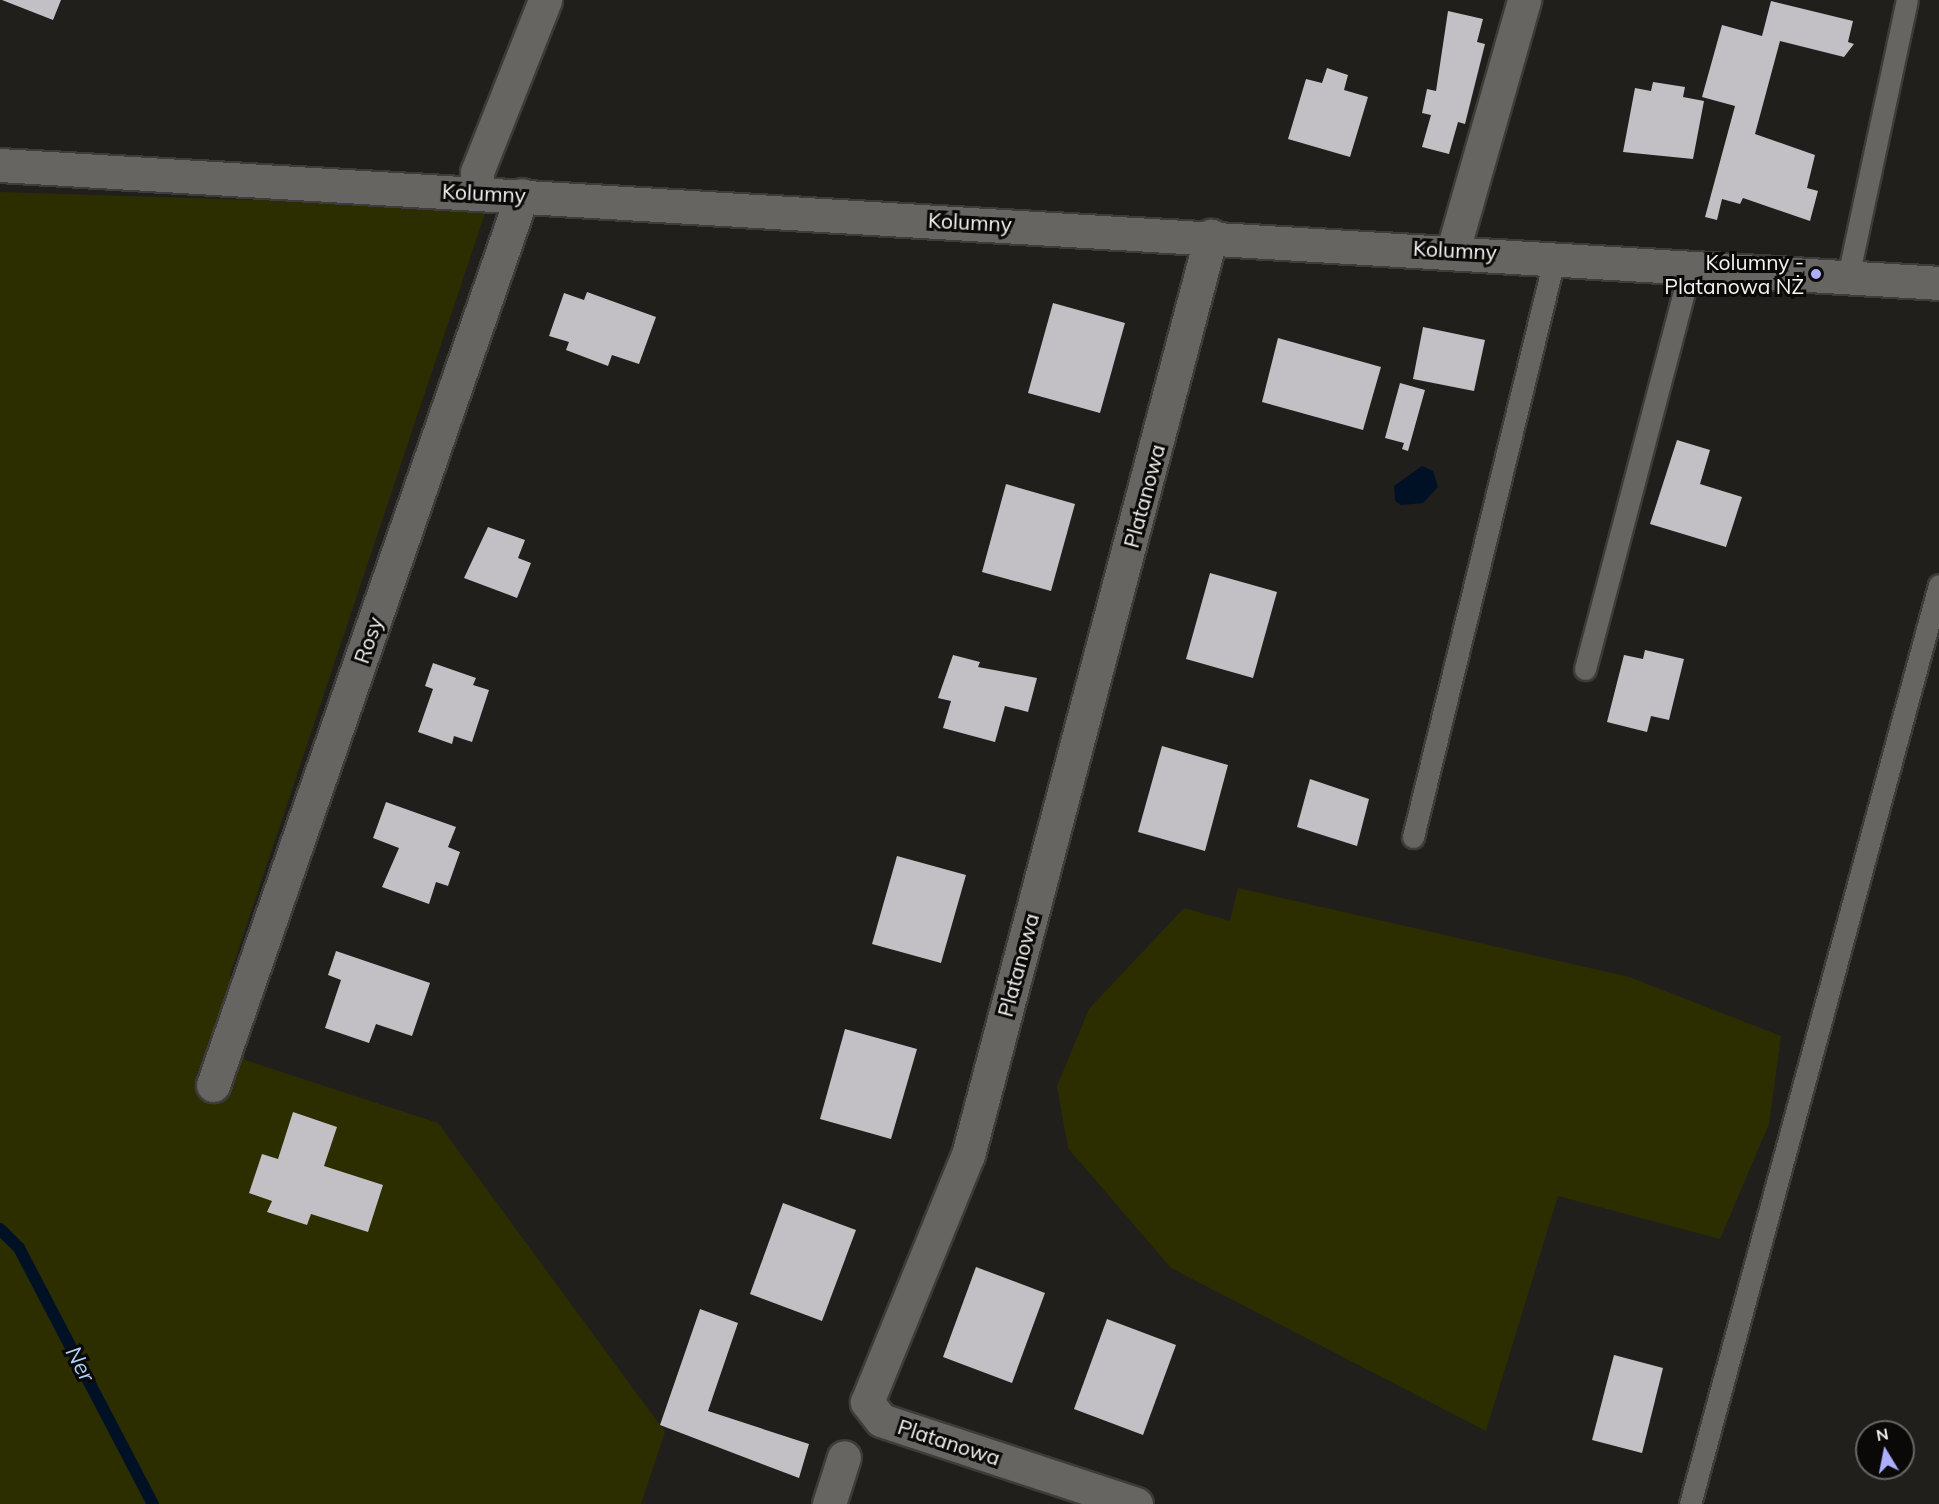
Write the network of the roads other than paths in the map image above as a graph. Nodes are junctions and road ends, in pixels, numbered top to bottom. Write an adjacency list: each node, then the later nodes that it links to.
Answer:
1 (544, 0): 5 (street)
2 (1524, 0): 8 (street)
3 (1907, 0): 11 (lane)
4 (0, 165): 5 (street, Kolumny)
5 (476, 193): 6 (street, Kolumny)
6 (522, 195): 7 (street, Kolumny); 16 (street, Rosy)
7 (1211, 236): 8 (street, Kolumny); 19 (street, Platanowa)
8 (1453, 250): 9 (street, Kolumny)
9 (1556, 256): 10 (street, Kolumny); 15 (lane)
10 (1691, 266): 11 (street, Kolumny); 14 (lane)
11 (1848, 277): 12 (street, Kolumny)
12 (1939, 283)
13 (1939, 585): 20 (lane)
14 (1586, 669)
15 (1413, 837)
16 (213, 1085)
17 (844, 1458): 18 (street)
18 (829, 1504)
19 (1136, 1504)
20 (1690, 1504)

